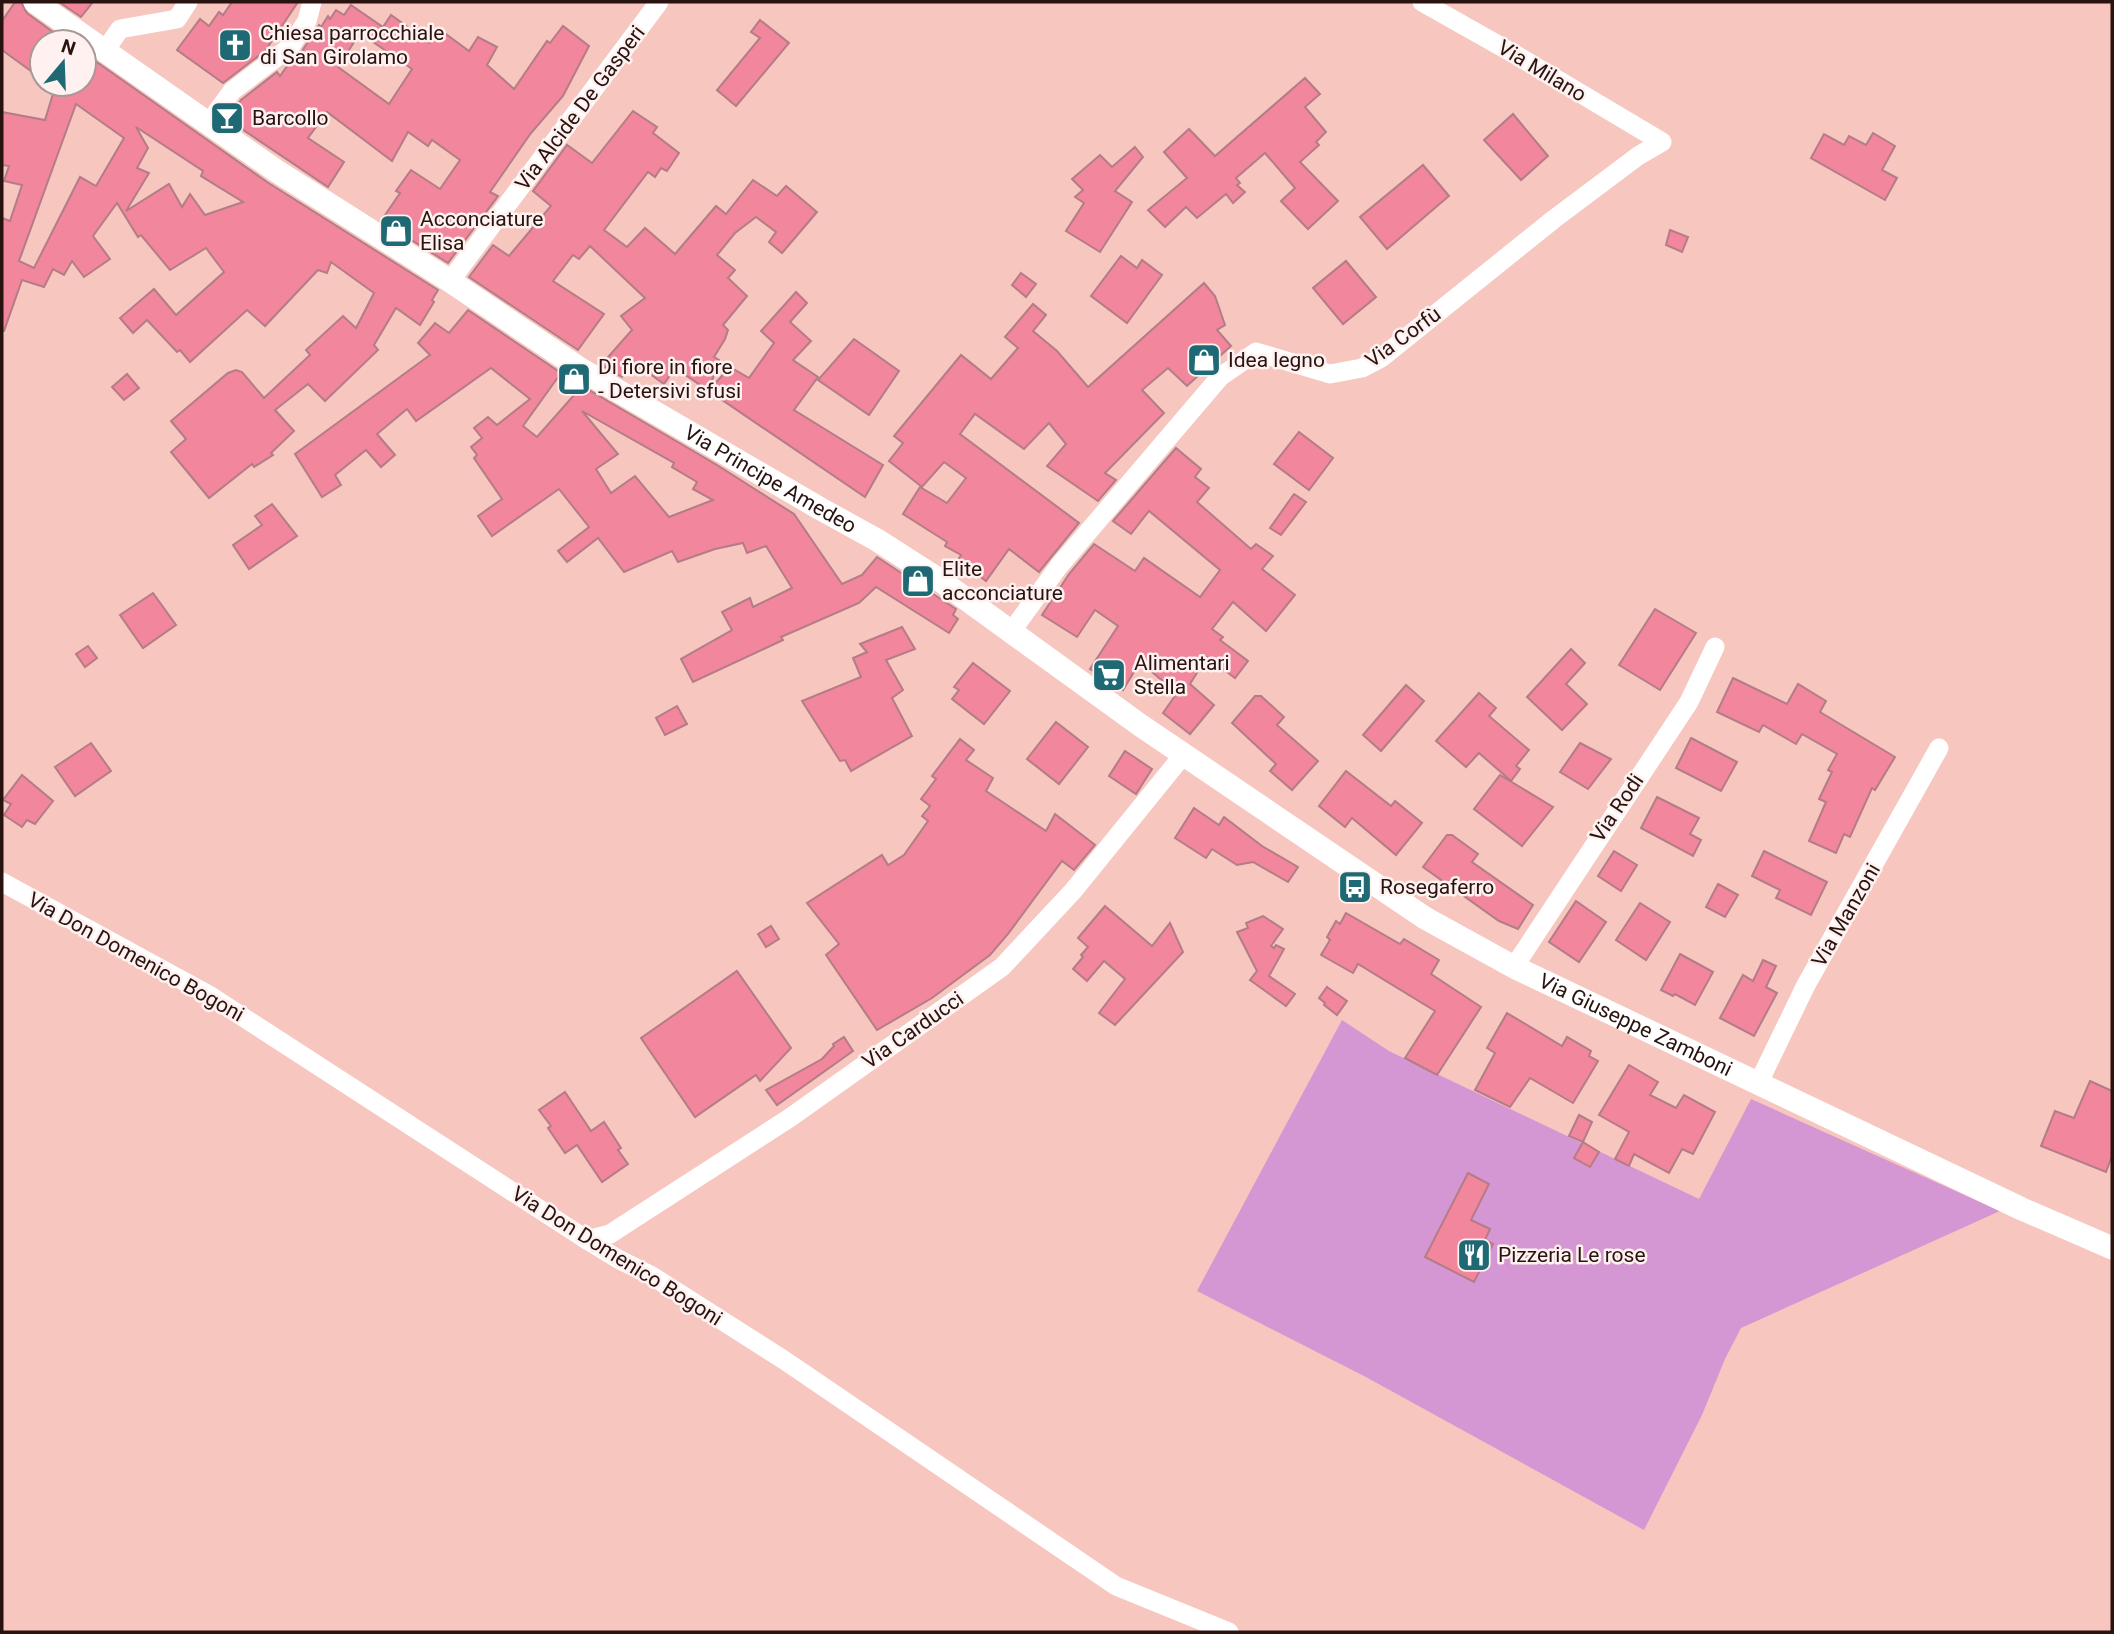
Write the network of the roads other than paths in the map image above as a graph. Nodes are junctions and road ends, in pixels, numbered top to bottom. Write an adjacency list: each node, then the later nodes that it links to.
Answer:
1 (35, 2): 6 (street, Via Principe Amedeo)
2 (188, 2): 6 (street)
3 (313, 2): 7 (street)
4 (659, 2): 9 (street, Via Alcide De Gasperi)
5 (1422, 2): 8 (street, Via Milano)
6 (104, 52): 7 (street, Via Principe Amedeo)
7 (208, 124): 9 (street, Via Principe Amedeo)
8 (1662, 142): 10 (street, Via Corfù)
9 (450, 281): 10 (street, Via Principe Amedeo)
10 (1011, 632): 13 (street, Via Principe Amedeo)
11 (1715, 647): 15 (street, Via Rodi)
12 (1939, 748): 16 (street, Via Manzoni)
13 (1184, 754): 15 (street, Via Giuseppe Zamboni); 17 (street, Via Carducci)
14 (2, 882): 17 (street, Via Don Domenico Bogoni)
15 (1514, 967): 16 (street, Via Giuseppe Zamboni)
16 (1758, 1084): 18 (street, Via Giuseppe Zamboni)
17 (587, 1240): 19 (street, Via Don Domenico Bogoni)
18 (2112, 1248)
19 (1229, 1632)

